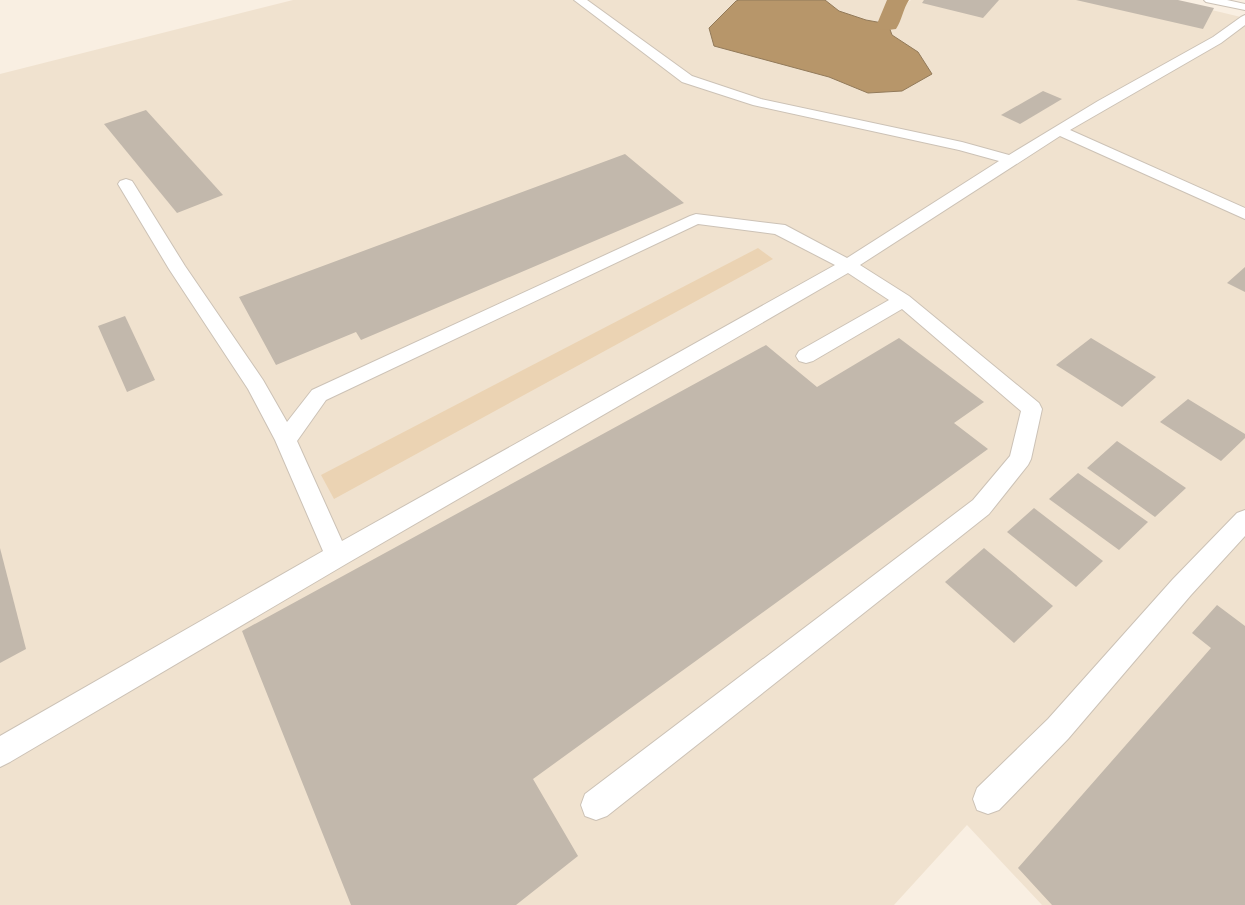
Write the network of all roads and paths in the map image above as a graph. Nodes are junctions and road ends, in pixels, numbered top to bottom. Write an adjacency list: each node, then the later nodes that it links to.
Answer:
1 (580, 0): 6 (street)
2 (1210, 0): 3 (street)
3 (1245, 7)
4 (1245, 19): 5 (street)
5 (1060, 131): 6 (street); 8 (street)
6 (1011, 160): 9 (street)
7 (126, 184): 12 (street)
8 (1245, 214)
9 (848, 265): 10 (street); 12 (street); 14 (street)
10 (903, 300): 11 (street); 17 (street)
11 (806, 356)
12 (286, 440): 14 (street)
13 (1245, 520): 16 (street)
14 (337, 556): 15 (street)
15 (0, 752)
16 (988, 799)
17 (596, 806)

